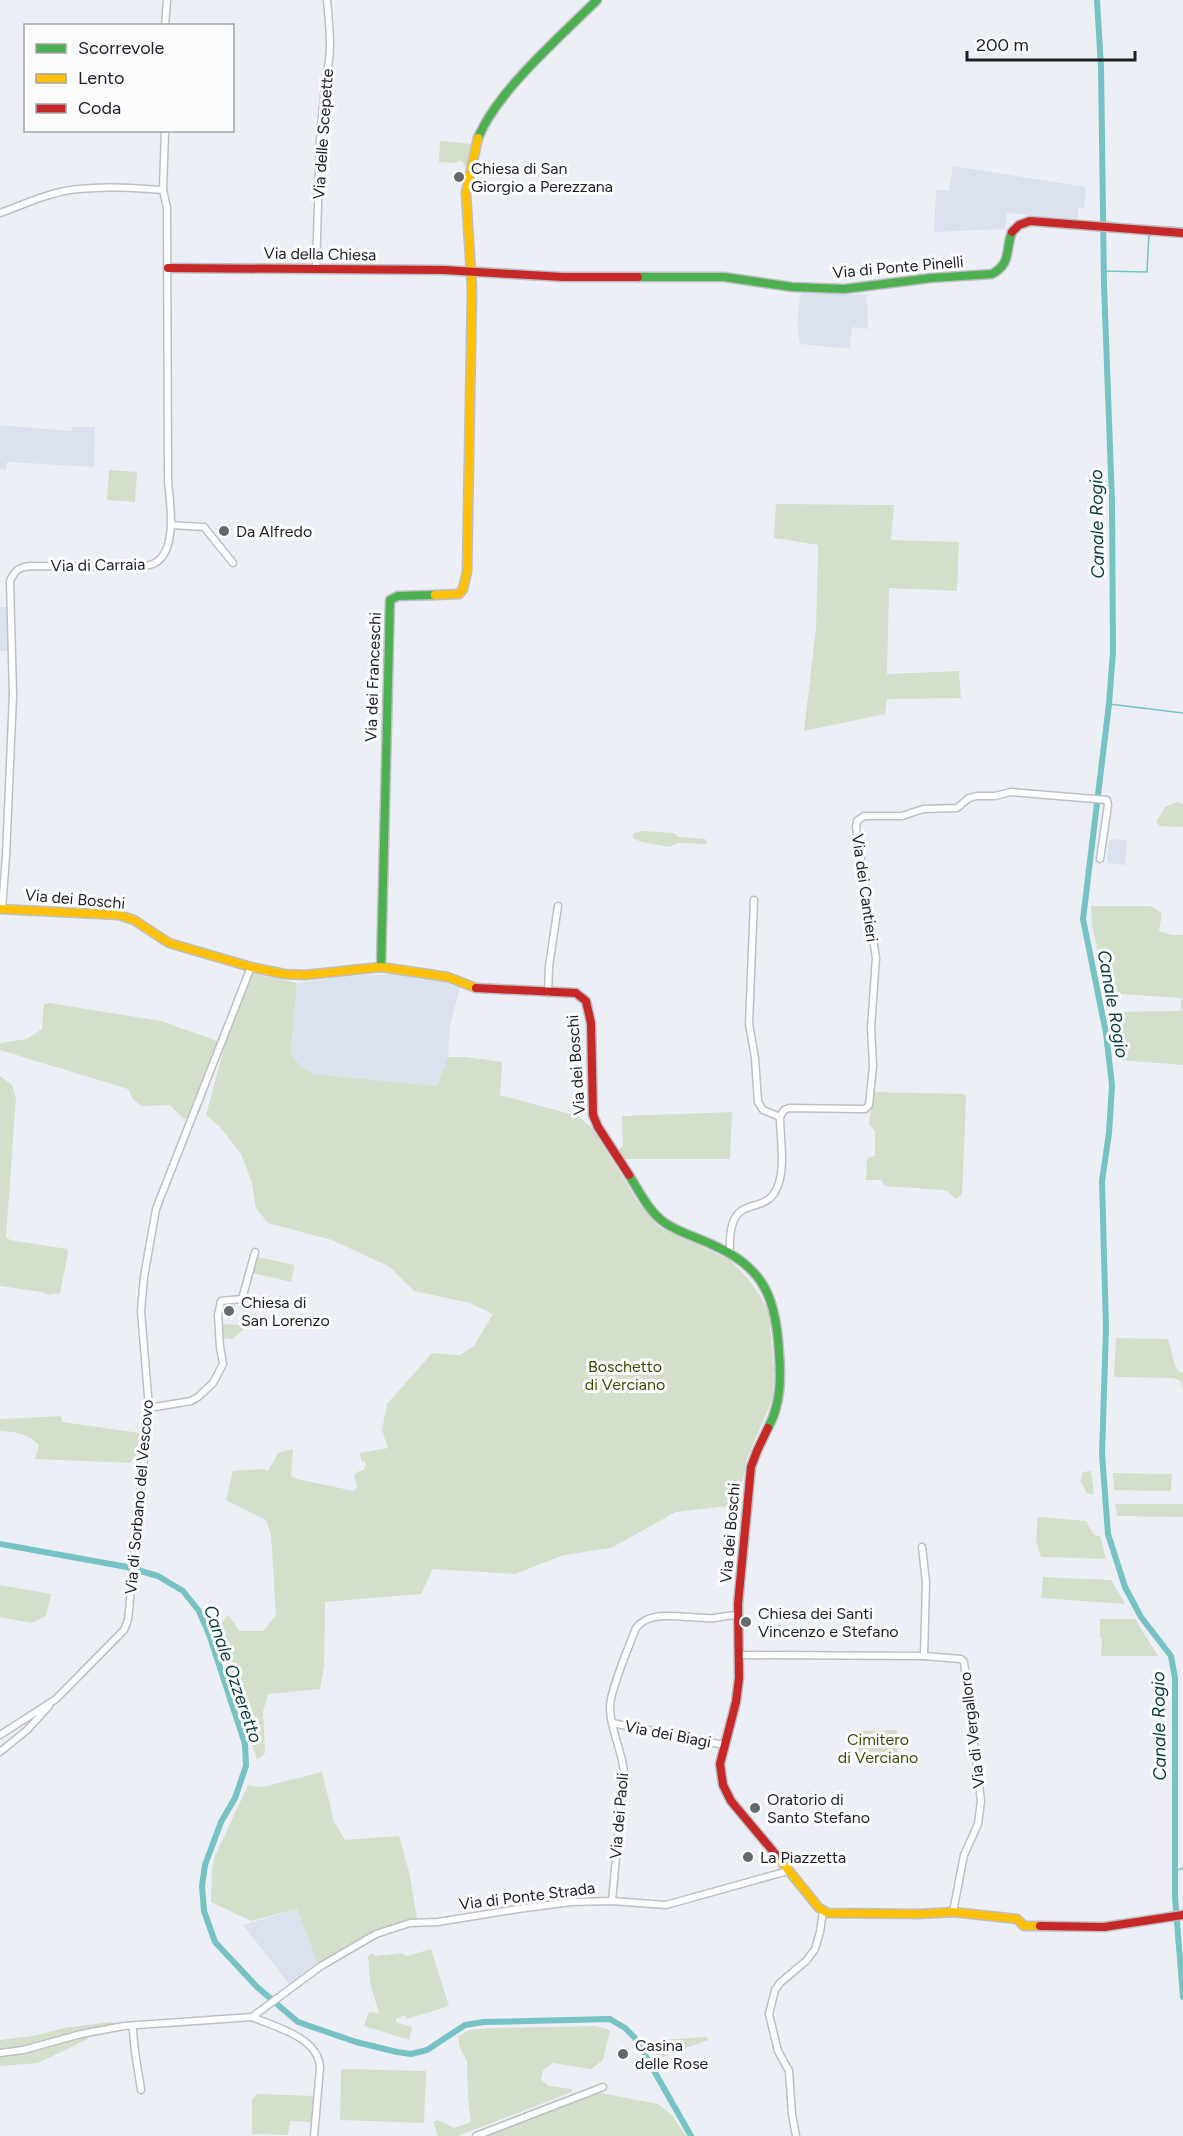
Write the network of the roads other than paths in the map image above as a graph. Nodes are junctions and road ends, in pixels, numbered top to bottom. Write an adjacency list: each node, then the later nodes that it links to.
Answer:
1 (167, 0): 4 (street)
2 (327, 0): 10 (street, Via delle Scepette)
3 (597, 0): 11 (street)
4 (165, 24)
5 (165, 132): 6 (street, Via di Carraia)
6 (163, 190): 7 (street); 9 (street, Via di Carraia)
7 (0, 213)
8 (1183, 233): 11 (street, Via di Ponte Pinelli)
9 (168, 268): 10 (street, Via della Chiesa); 12 (street, Via di Carraia)
10 (316, 269): 11 (street, Via della Chiesa)
11 (472, 272): 19 (street, Via dei Franceschi)
12 (171, 525): 13 (street); 17 (street, Via di Carraia)
13 (233, 563)
14 (1101, 859): 21 (street, Via dei Cantieri)
15 (754, 900): 21 (street)
16 (558, 906): 20 (street)
17 (1, 909): 18 (street, Via dei Boschi)
18 (251, 967): 19 (street, Via dei Boschi); 24 (street, Via di Sorbano del Vescovo)
19 (381, 968): 20 (street, Via dei Boschi)
20 (548, 993): 23 (street, Via dei Boschi)
21 (780, 1117): 23 (street)
22 (255, 1252): 24 (street)
23 (730, 1253): 26 (street, Via dei Boschi)
24 (149, 1408): 29 (street, Via di Sorbano del Vescovo)
25 (922, 1547): 28 (street)
26 (738, 1615): 27 (street, Via dei Boschi); 30 (street, Via dei Paoli)
27 (740, 1654): 28 (street, Via di Vergalloro); 32 (street, Via dei Boschi)
28 (924, 1656): 37 (street, Via di Vergalloro)
29 (56, 1699): 31 (street, Via di Sorbano del Vescovo); 33 (street)
30 (612, 1723): 32 (street, Via dei Biagi); 35 (street, Via dei Paoli)
31 (0, 1735)
32 (724, 1745): 34 (street, Via dei Boschi)
33 (0, 1752)
34 (788, 1871): 35 (street, Via di Ponte Strada); 36 (street)
35 (612, 1901): 39 (street, Via di Ponte Strada)
36 (823, 1911): 37 (street); 46 (street)
37 (953, 1912): 38 (street)
38 (1183, 1915)
39 (252, 2017): 40 (street); 44 (street)
40 (133, 2026): 41 (street); 43 (street)
41 (0, 2053)
42 (603, 2087): 45 (street)
43 (141, 2090)
44 (314, 2136)
45 (476, 2136)
46 (796, 2136)

